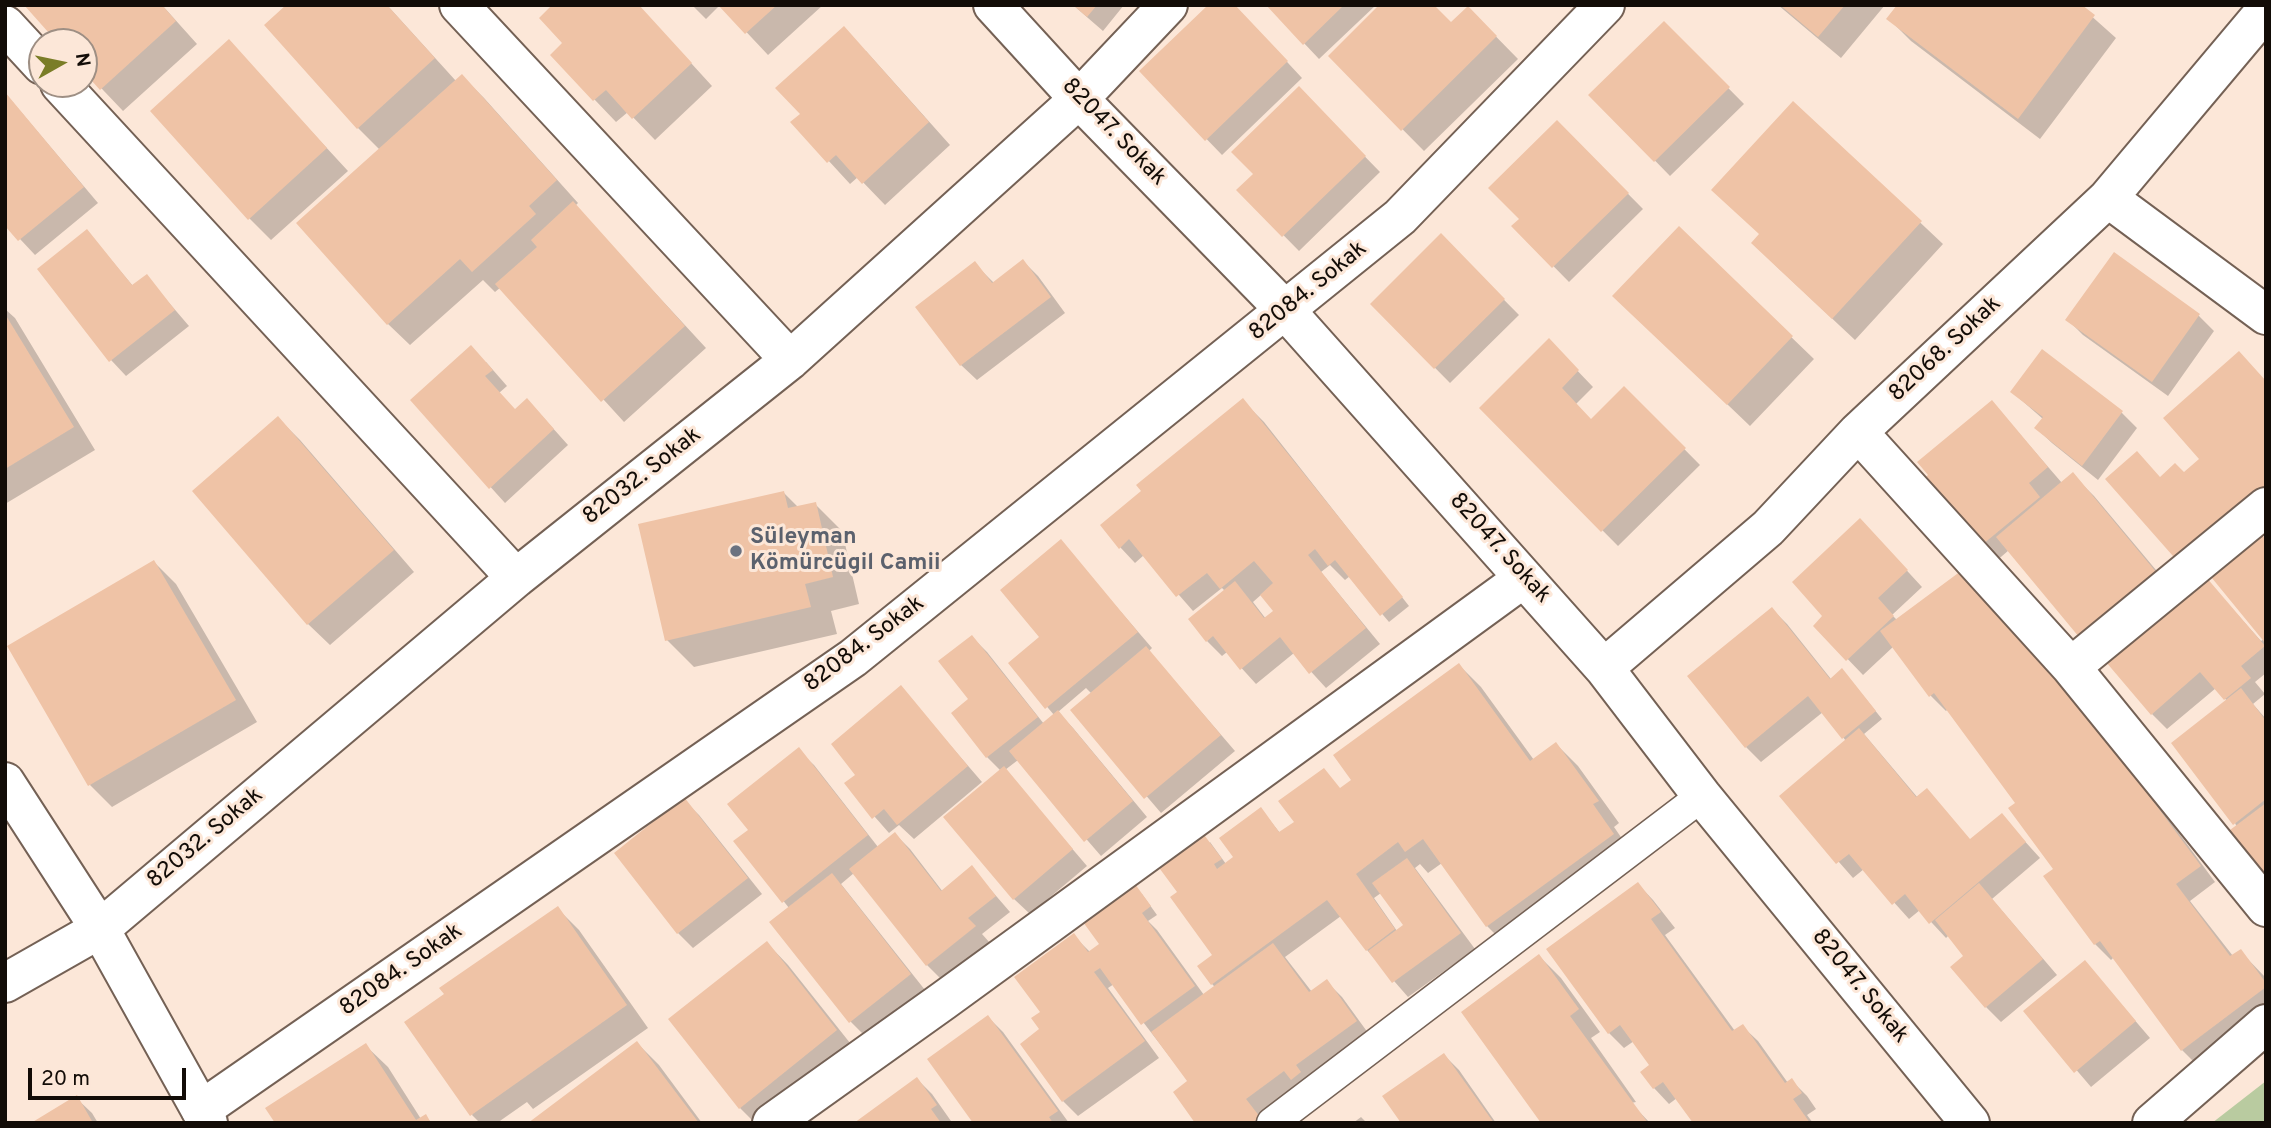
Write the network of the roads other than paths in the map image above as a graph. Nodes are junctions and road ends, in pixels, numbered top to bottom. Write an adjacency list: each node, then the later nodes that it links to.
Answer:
1 (459, 5): 13 (street)
2 (993, 5): 9 (street, 82047. Sokak)
3 (1168, 5): 9 (street, 82032. Sokak)
4 (1605, 5): 11 (street, 82084. Sokak)
5 (2266, 10): 10 (street, 82068. Sokak)
6 (5, 25): 7 (street)
7 (28, 50)
8 (73, 98): 16 (street)
9 (1079, 99): 11 (street, 82047. Sokak); 13 (street, 82032. Sokak)
10 (2108, 198): 12 (street); 14 (street, 82068. Sokak)
11 (1286, 311): 17 (street, 82047. Sokak); 26 (street, 82084. Sokak)
12 (2266, 316)
13 (790, 360): 16 (street, 82032. Sokak)
14 (1858, 432): 18 (street); 19 (street, 82068. Sokak)
15 (2266, 507): 18 (street)
16 (516, 578): 23 (street, 82032. Sokak)
17 (1524, 578): 19 (street, 82047. Sokak); 27 (street)
18 (2071, 667): 22 (street)
19 (1604, 668): 21 (street, 82047. Sokak)
20 (5, 782): 23 (street)
21 (1702, 796): 28 (lane); 29 (street, 82047. Sokak)
22 (2266, 907)
23 (100, 929): 24 (street, 82032. Sokak); 26 (street)
24 (5, 983)
25 (2266, 1024): 30 (street)
26 (204, 1116)
27 (772, 1123)
28 (1272, 1123)
29 (1970, 1123)
30 (2152, 1123)

